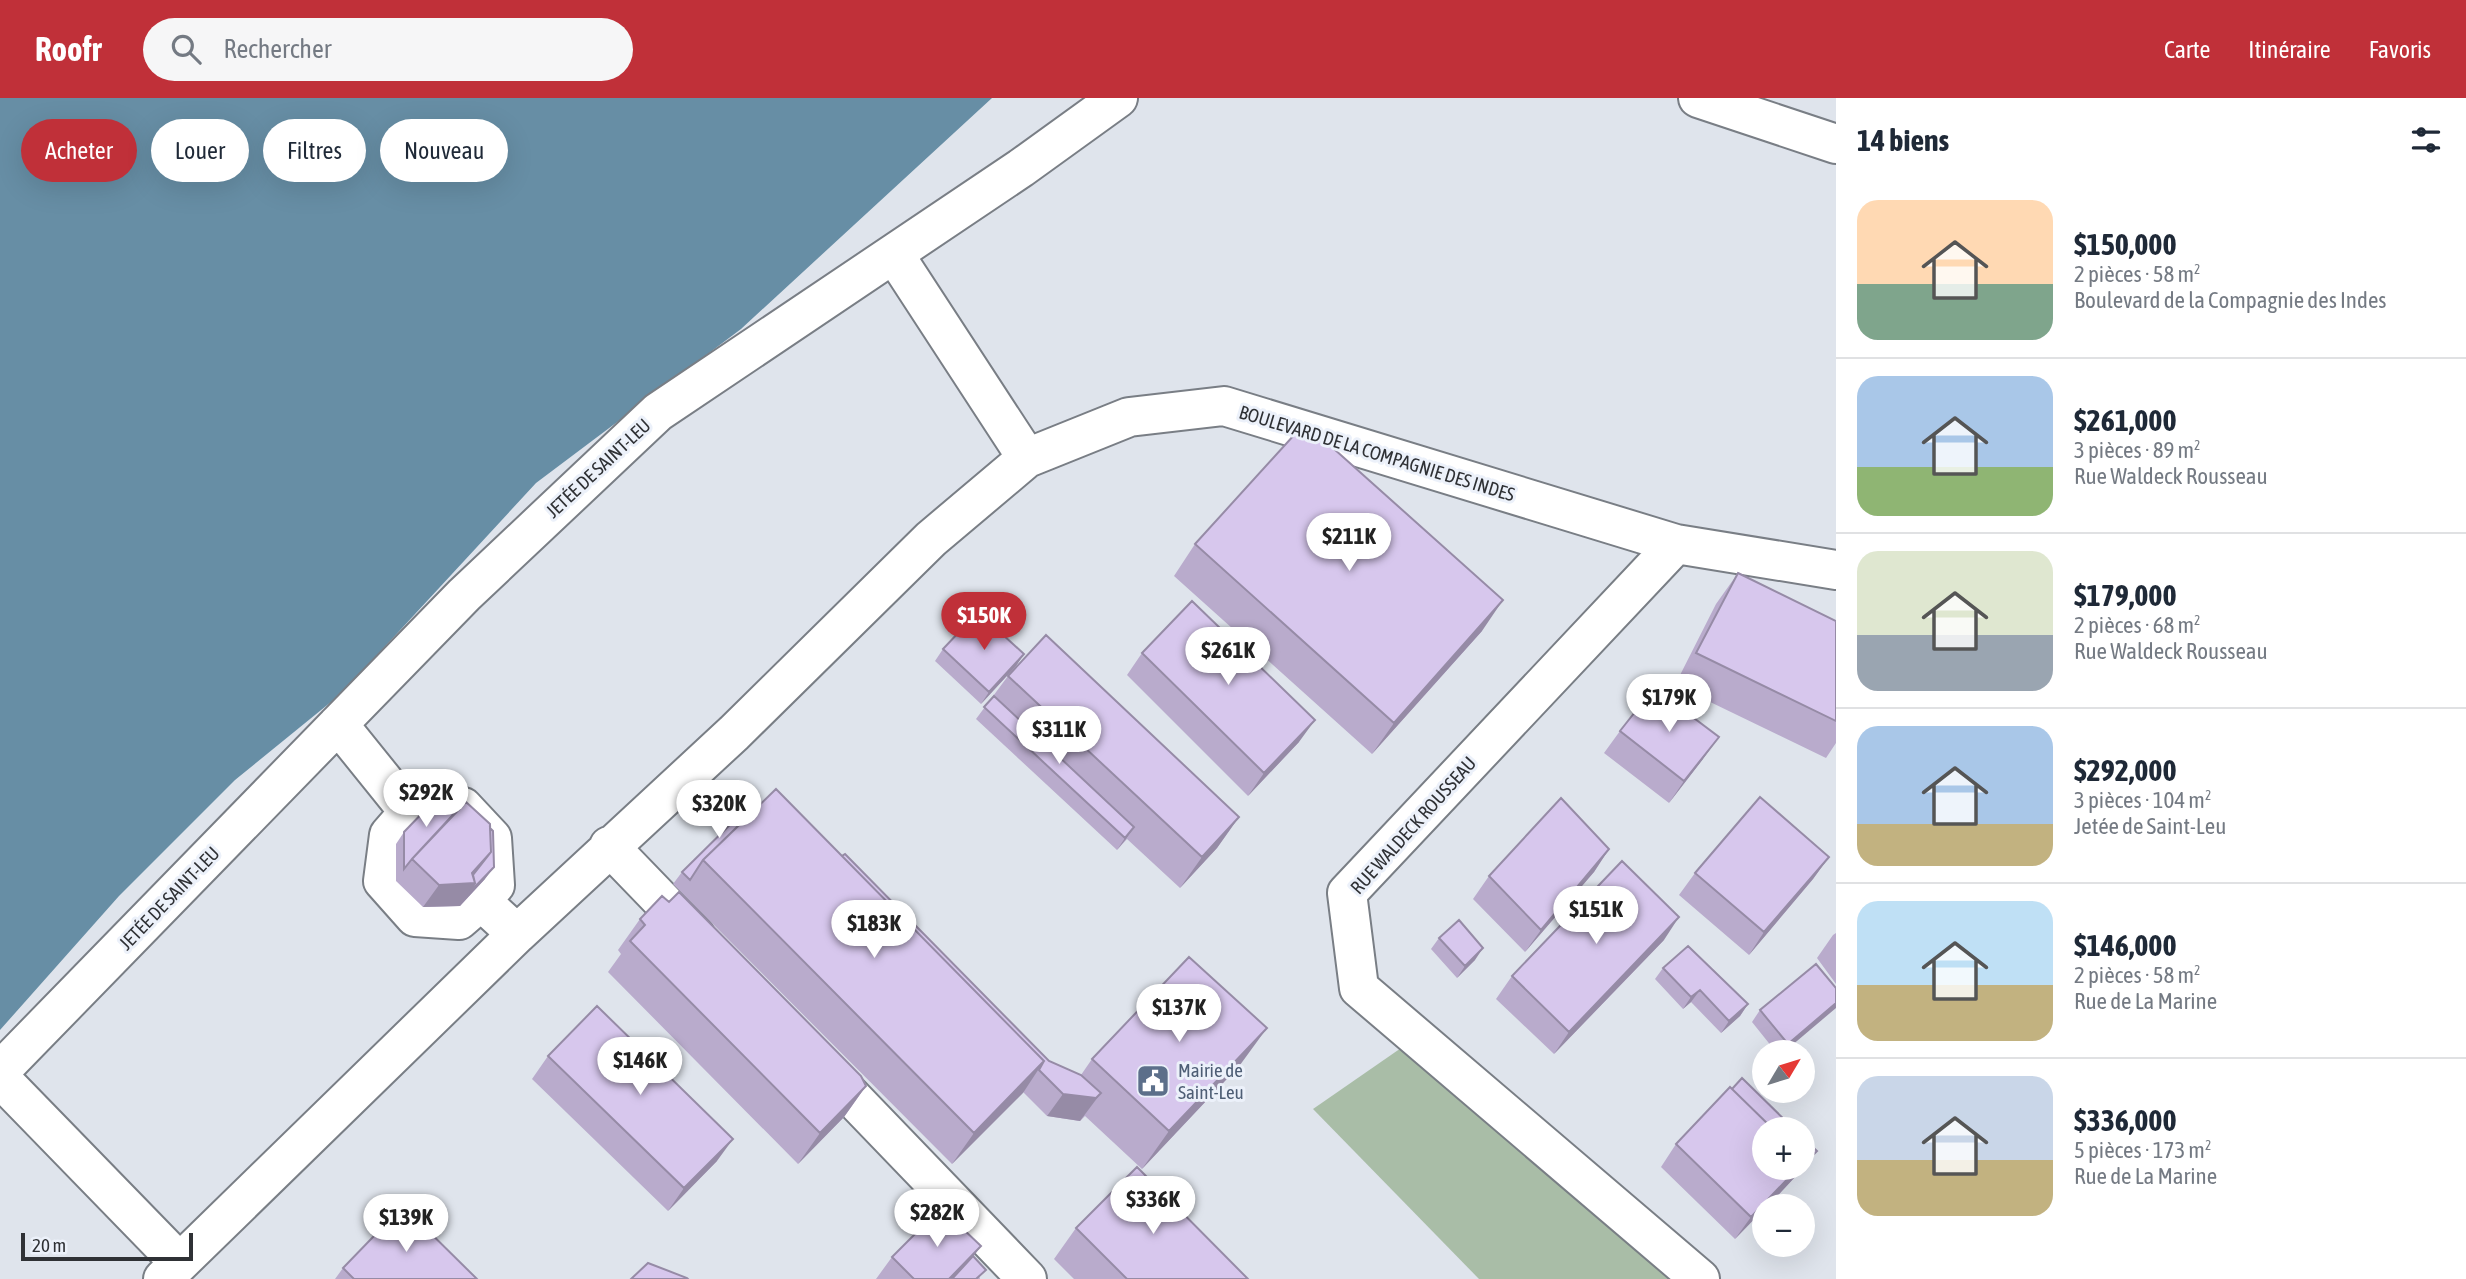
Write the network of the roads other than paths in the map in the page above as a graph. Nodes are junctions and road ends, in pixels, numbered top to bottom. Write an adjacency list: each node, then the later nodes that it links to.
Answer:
1 (1118, 98): 4 (street, JETÉE DE SAINT-LEU)
2 (1698, 98): 3 (street)
3 (1836, 144)
4 (894, 254): 5 (street); 8 (street, JETÉE DE SAINT-LEU)
5 (1027, 458): 6 (street, BOULEVARD DE LA COMPAGNIE DES INDES); 10 (street, BOULEVARD DE LA COMPAGNIE DES INDES)
6 (1676, 544): 7 (street, BOULEVARD DE LA COMPAGNIE DES INDES); 19 (street, RUE WALDECK ROUSSEAU)
7 (1836, 570)
8 (338, 724): 9 (street); 15 (street, JETÉE DE SAINT-LEU)
9 (409, 812): 11 (street); 11 (street)
10 (609, 846): 12 (street, BOULEVARD DE LA COMPAGNIE DES INDES); 13 (street)
11 (481, 901): 12 (street)
12 (517, 934): 17 (street, BOULEVARD DE LA COMPAGNIE DES INDES)
13 (716, 956)
14 (793, 1036): 18 (street)
15 (0, 1071)
16 (0, 1078): 17 (street)
17 (171, 1271)
18 (1027, 1279)
19 (1700, 1279)

